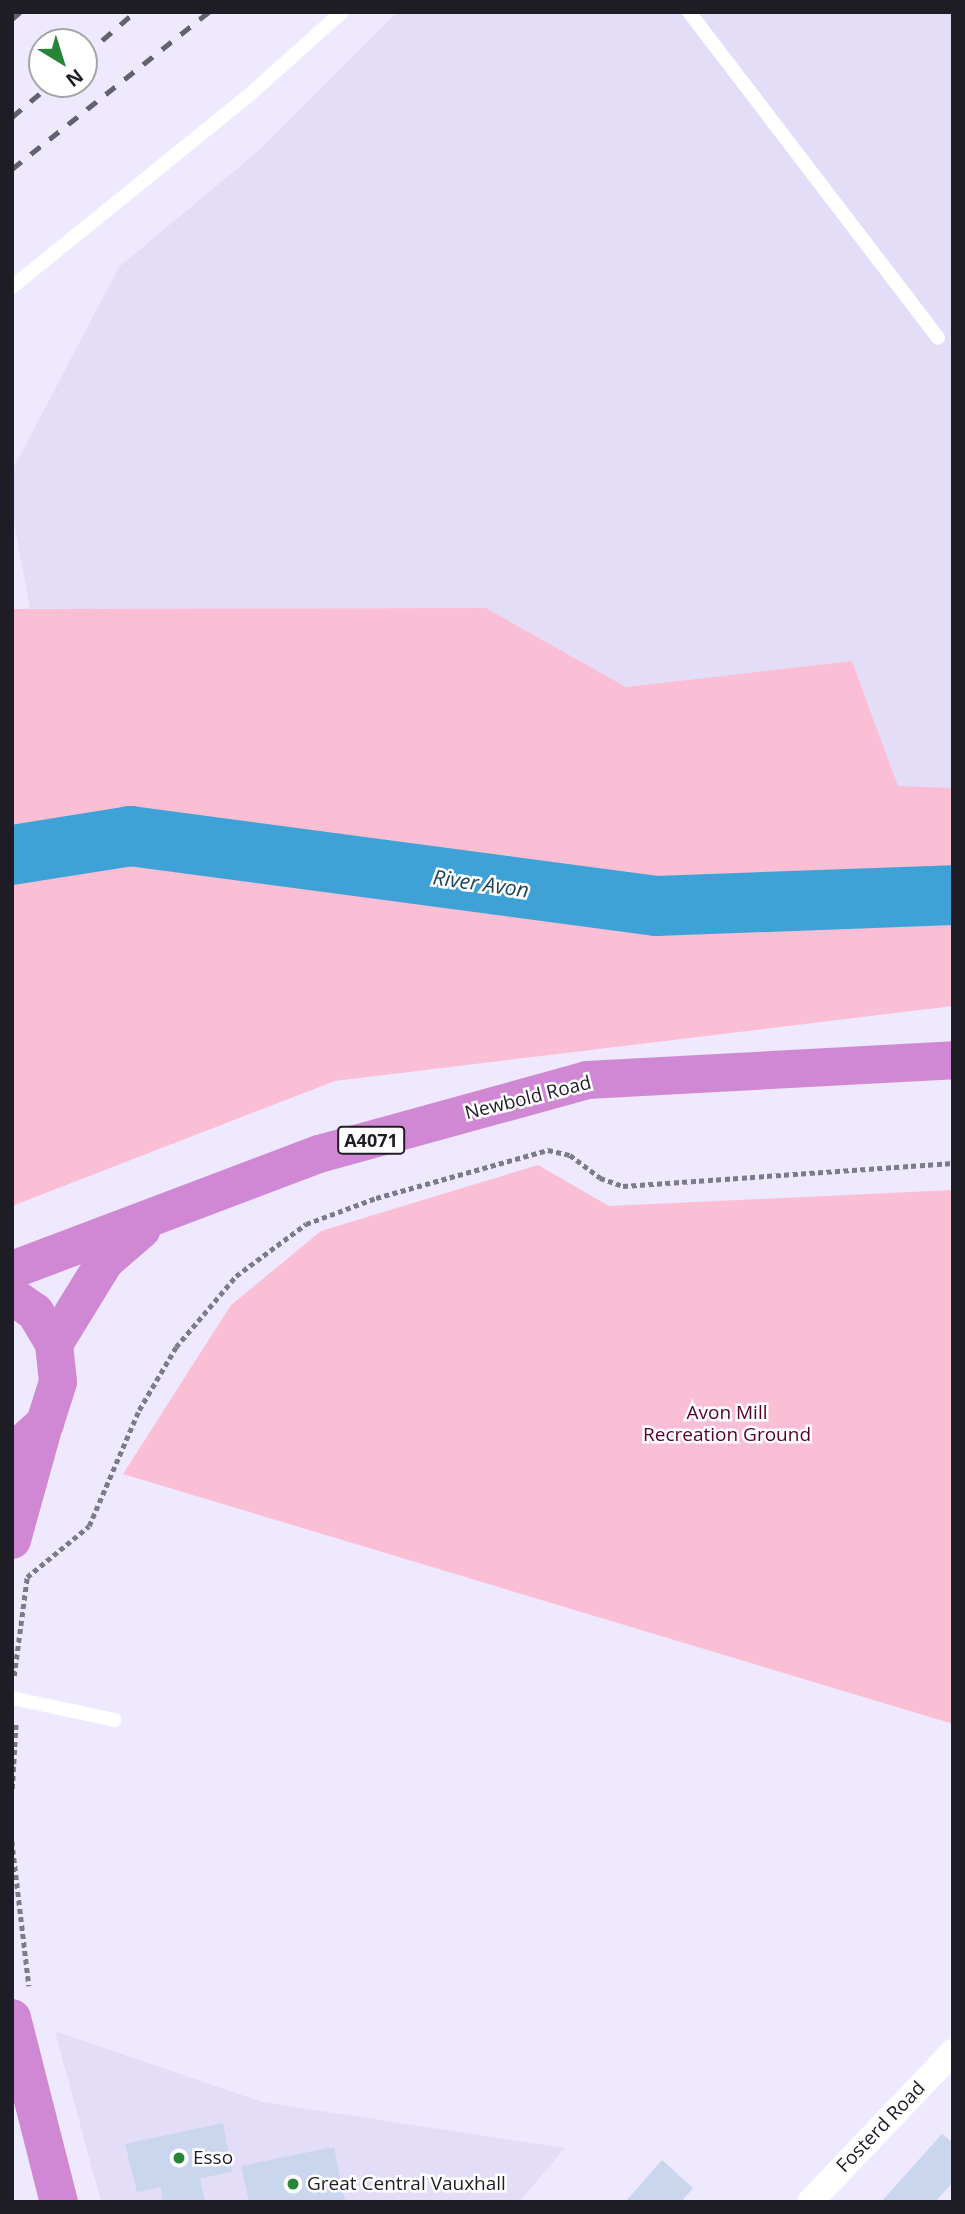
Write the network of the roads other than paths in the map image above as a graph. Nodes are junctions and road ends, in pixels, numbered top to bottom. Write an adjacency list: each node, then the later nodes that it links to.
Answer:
1 (342, 12): 3 (lane)
2 (689, 12): 4 (lane)
3 (12, 287)
4 (938, 338)
5 (953, 1060): 6 (highway, Newbold Road / A4071)
6 (161, 1214): 7 (highway, Newbold Road / A4071); 9 (highway, Newbold Road / A4071)
7 (12, 1270)
8 (12, 1296): 9 (highway)
9 (54, 1344): 10 (highway)
10 (45, 1423): 11 (highway); 12 (highway)
11 (12, 1453)
12 (12, 1540)
13 (15, 1698): 14 (lane)
14 (115, 1720)
15 (12, 2018): 17 (highway)
16 (953, 2052): 18 (street, Fosterd Road)
17 (59, 2202)
18 (810, 2202)

